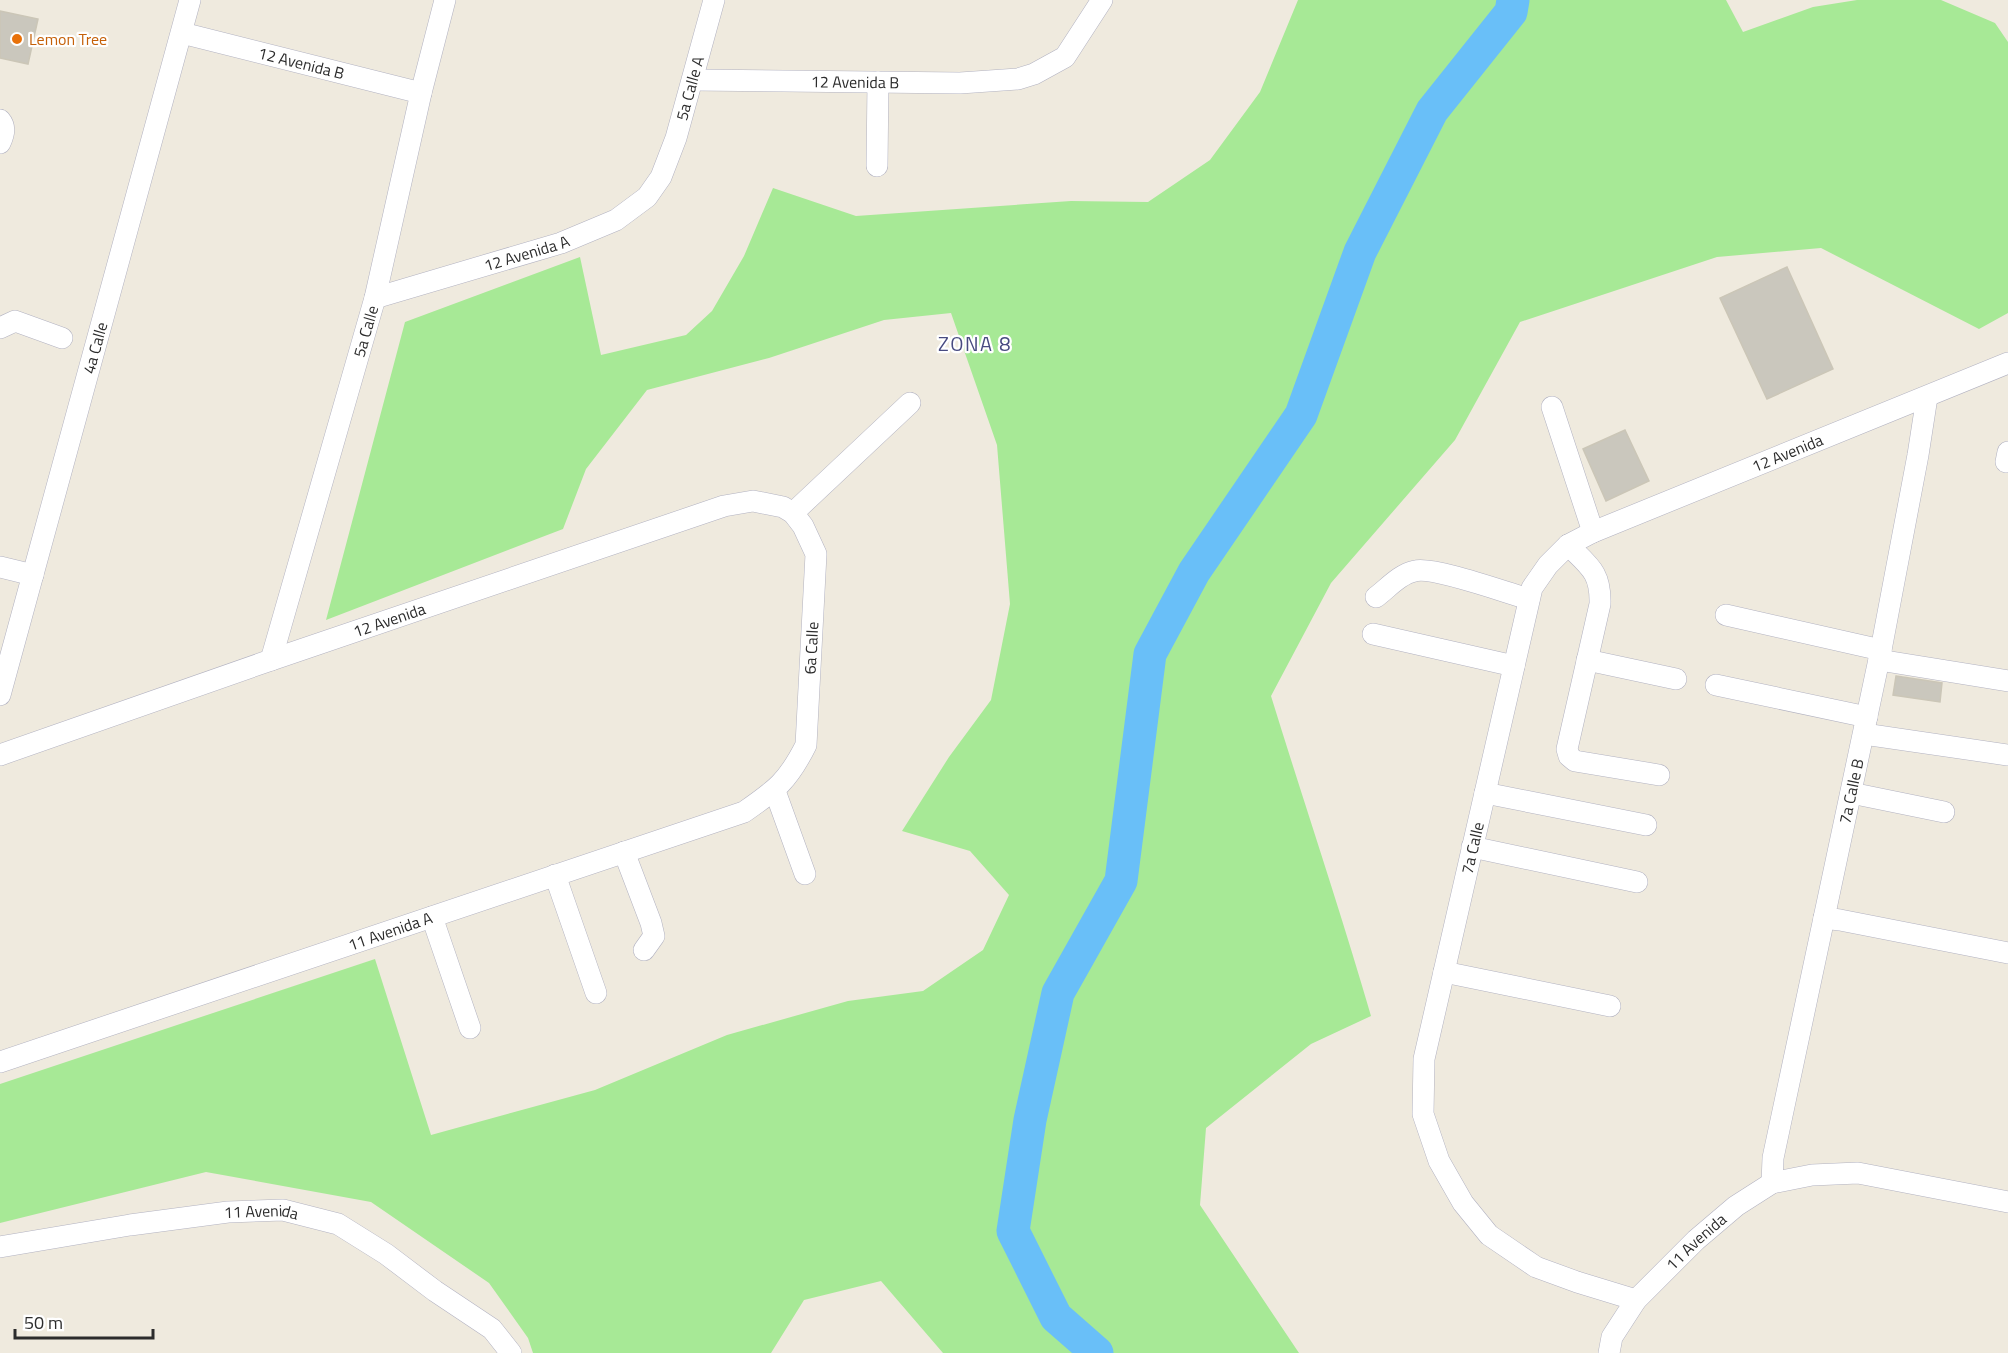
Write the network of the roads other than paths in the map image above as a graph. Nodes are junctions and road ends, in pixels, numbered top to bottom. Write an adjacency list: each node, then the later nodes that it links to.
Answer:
1 (190, 0): 5 (street, 4a Calle)
2 (445, 0): 8 (street, 5a Calle)
3 (714, 0): 6 (street, 5a Calle A)
4 (1102, 0): 7 (street, 12 Avenida B)
5 (182, 33): 8 (street, 12 Avenida B); 24 (street, 4a Calle)
6 (693, 80): 7 (street, 12 Avenida B); 12 (street, 5a Calle A)
7 (878, 82): 11 (street)
8 (421, 93): 13 (street, 5a Calle)
9 (0, 120): 10 (street)
10 (0, 143)
11 (877, 166)
12 (661, 177): 13 (street, 12 Avenida A)
13 (375, 298): 30 (street, 5a Calle)
14 (0, 328): 15 (street)
15 (62, 338)
16 (2008, 363): 17 (street, 12 Avenida)
17 (1927, 397): 21 (street, 12 Avenida); 29 (street, 7a Calle B)
18 (910, 404): 20 (street)
19 (1552, 407): 21 (street)
20 (788, 510): 30 (street, 12 Avenida); 41 (street, 6a Calle)
21 (1593, 532): 22 (street, 12 Avenida)
22 (1568, 545): 26 (street, 7a Calle); 31 (street)
23 (0, 567): 24 (street)
24 (33, 575): 36 (street, 4a Calle)
25 (1376, 597): 26 (street)
26 (1529, 599): 32 (street, 7a Calle)
27 (1726, 615): 29 (street)
28 (1373, 633): 32 (street)
29 (1880, 655): 34 (street); 37 (street, 7a Calle B)
30 (271, 660): 38 (street, 12 Avenida)
31 (1587, 660): 33 (street); 40 (street)
32 (1514, 666): 42 (street, 7a Calle)
33 (1676, 679)
34 (2008, 681)
35 (1716, 686): 37 (street)
36 (0, 695)
37 (1865, 725): 39 (street); 43 (street, 7a Calle B)
38 (0, 755)
39 (2008, 755)
40 (1659, 775)
41 (775, 791): 47 (street, 11 Avenida A); 48 (street)
42 (1485, 793): 45 (street); 46 (street, 7a Calle)
43 (1851, 793): 44 (street); 52 (street, 7a Calle B)
44 (1944, 812)
45 (1646, 825)
46 (1472, 847): 50 (street); 55 (street, 7a Calle)
47 (624, 852): 49 (street, 11 Avenida A); 53 (street)
48 (805, 874)
49 (555, 875): 51 (street, 11 Avenida A); 56 (street)
50 (1636, 882)
51 (432, 917): 58 (street); 59 (street, 11 Avenida A)
52 (1824, 918): 54 (street); 60 (street, 7a Calle B)
53 (644, 950)
54 (2008, 953)
55 (1444, 972): 57 (street); 63 (street, 7a Calle)
56 (596, 993)
57 (1610, 1006)
58 (470, 1028)
59 (0, 1062)
60 (1772, 1183): 61 (street, 11 Avenida); 63 (street, 11 Avenida)
61 (2008, 1202)
62 (0, 1248): 64 (street, 11 Avenida)
63 (1636, 1300): 65 (street, 11 Avenida)
64 (511, 1353)
65 (1608, 1353)

